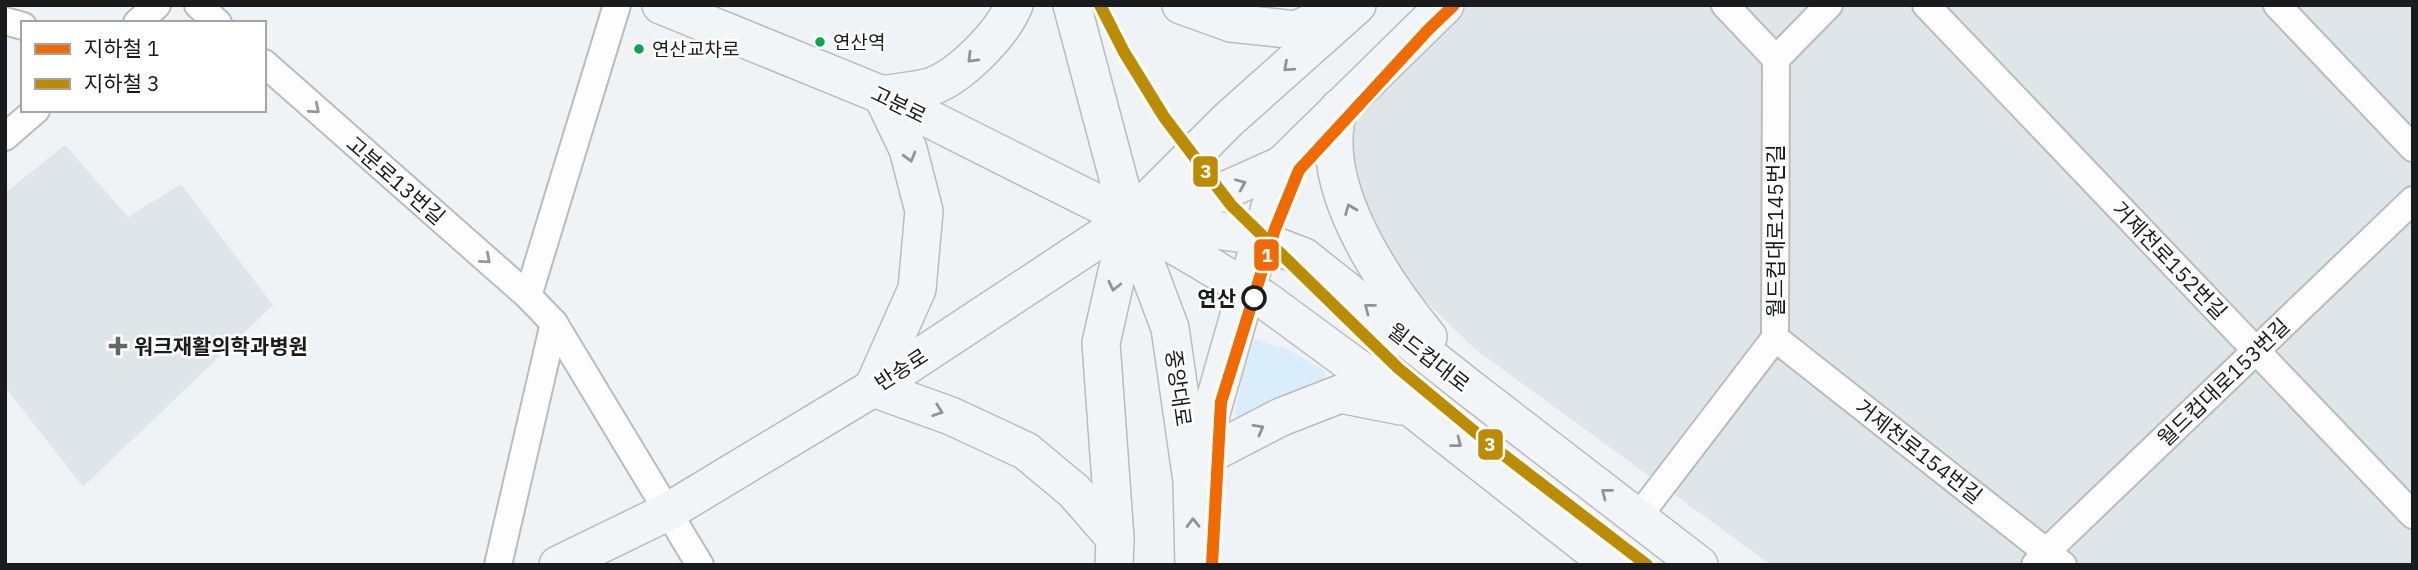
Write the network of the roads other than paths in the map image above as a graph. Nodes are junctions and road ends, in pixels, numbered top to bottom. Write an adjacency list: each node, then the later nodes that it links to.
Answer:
1 (157, 5): 15 (street)
2 (198, 5): 16 (street)
3 (617, 5): 29 (street)
4 (661, 5): 19 (main road, 고분로)
5 (1014, 5): 19 (main road, one-way to 19)
6 (1072, 5): 26 (main road)
7 (1181, 5): 8 (main road)
8 (1349, 5)
9 (1357, 5): 26 (main road, one-way to 26)
10 (1445, 5): 20 (main road)
11 (1725, 5): 17 (street)
12 (1829, 5): 17 (street)
13 (1926, 5): 32 (street, 거제천로152번길)
14 (2277, 5): 23 (street)
15 (139, 21)
16 (216, 21)
17 (1776, 59): 31 (street, 월드컵대로145번길)
18 (266, 65): 29 (street, 고분로13번길, one-way to 29)
19 (882, 94): 26 (main road, 고분로); 34 (main road, one-way to 34)
20 (1339, 108): 24 (main road); 33 (main road, one-way to 20)
21 (34, 112): 22 (street)
22 (5, 137)
23 (2413, 148)
24 (1282, 166): 26 (main road, one-way to 24); 27 (main road)
25 (2413, 200): 32 (street, 월드컵대로153번길)
26 (1129, 219): 27 (main road, 월드컵대로); 28 (main road); 34 (main road, 반송로); 36 (main road, 중앙대로); 40 (main road, one-way to 40)
27 (1260, 240): 28 (main road); 33 (main road, 월드컵대로, one-way to 27)
28 (1246, 290): 35 (main road); 36 (main road)
29 (528, 296): 30 (street, 고분로13번길)
30 (554, 323): 37 (street, 고분로13번길); 42 (street)
31 (1774, 338): 39 (street, 월드컵대로145번길); 41 (street, 거제천로154번길)
32 (2256, 350): 38 (street, 거제천로152번길); 41 (street, 월드컵대로153번길)
33 (1468, 387): 39 (main road, 월드컵대로, one-way to 33)
34 (873, 388): 37 (main road, 반송로); 40 (main road, one-way to 40)
35 (1413, 409): 36 (main road, one-way to 35); 46 (main road, one-way to 46)
36 (1195, 471): 45 (main road, 중앙대로, one-way to 36)
37 (668, 511): 43 (main road, 반송로); 44 (street)
38 (2413, 514)
39 (1638, 517): 47 (main road, 월드컵대로)
40 (1115, 551)
41 (2048, 560)
42 (498, 565)
43 (558, 565)
44 (700, 565)
45 (1194, 565)
46 (1611, 565)
47 (1699, 565)

